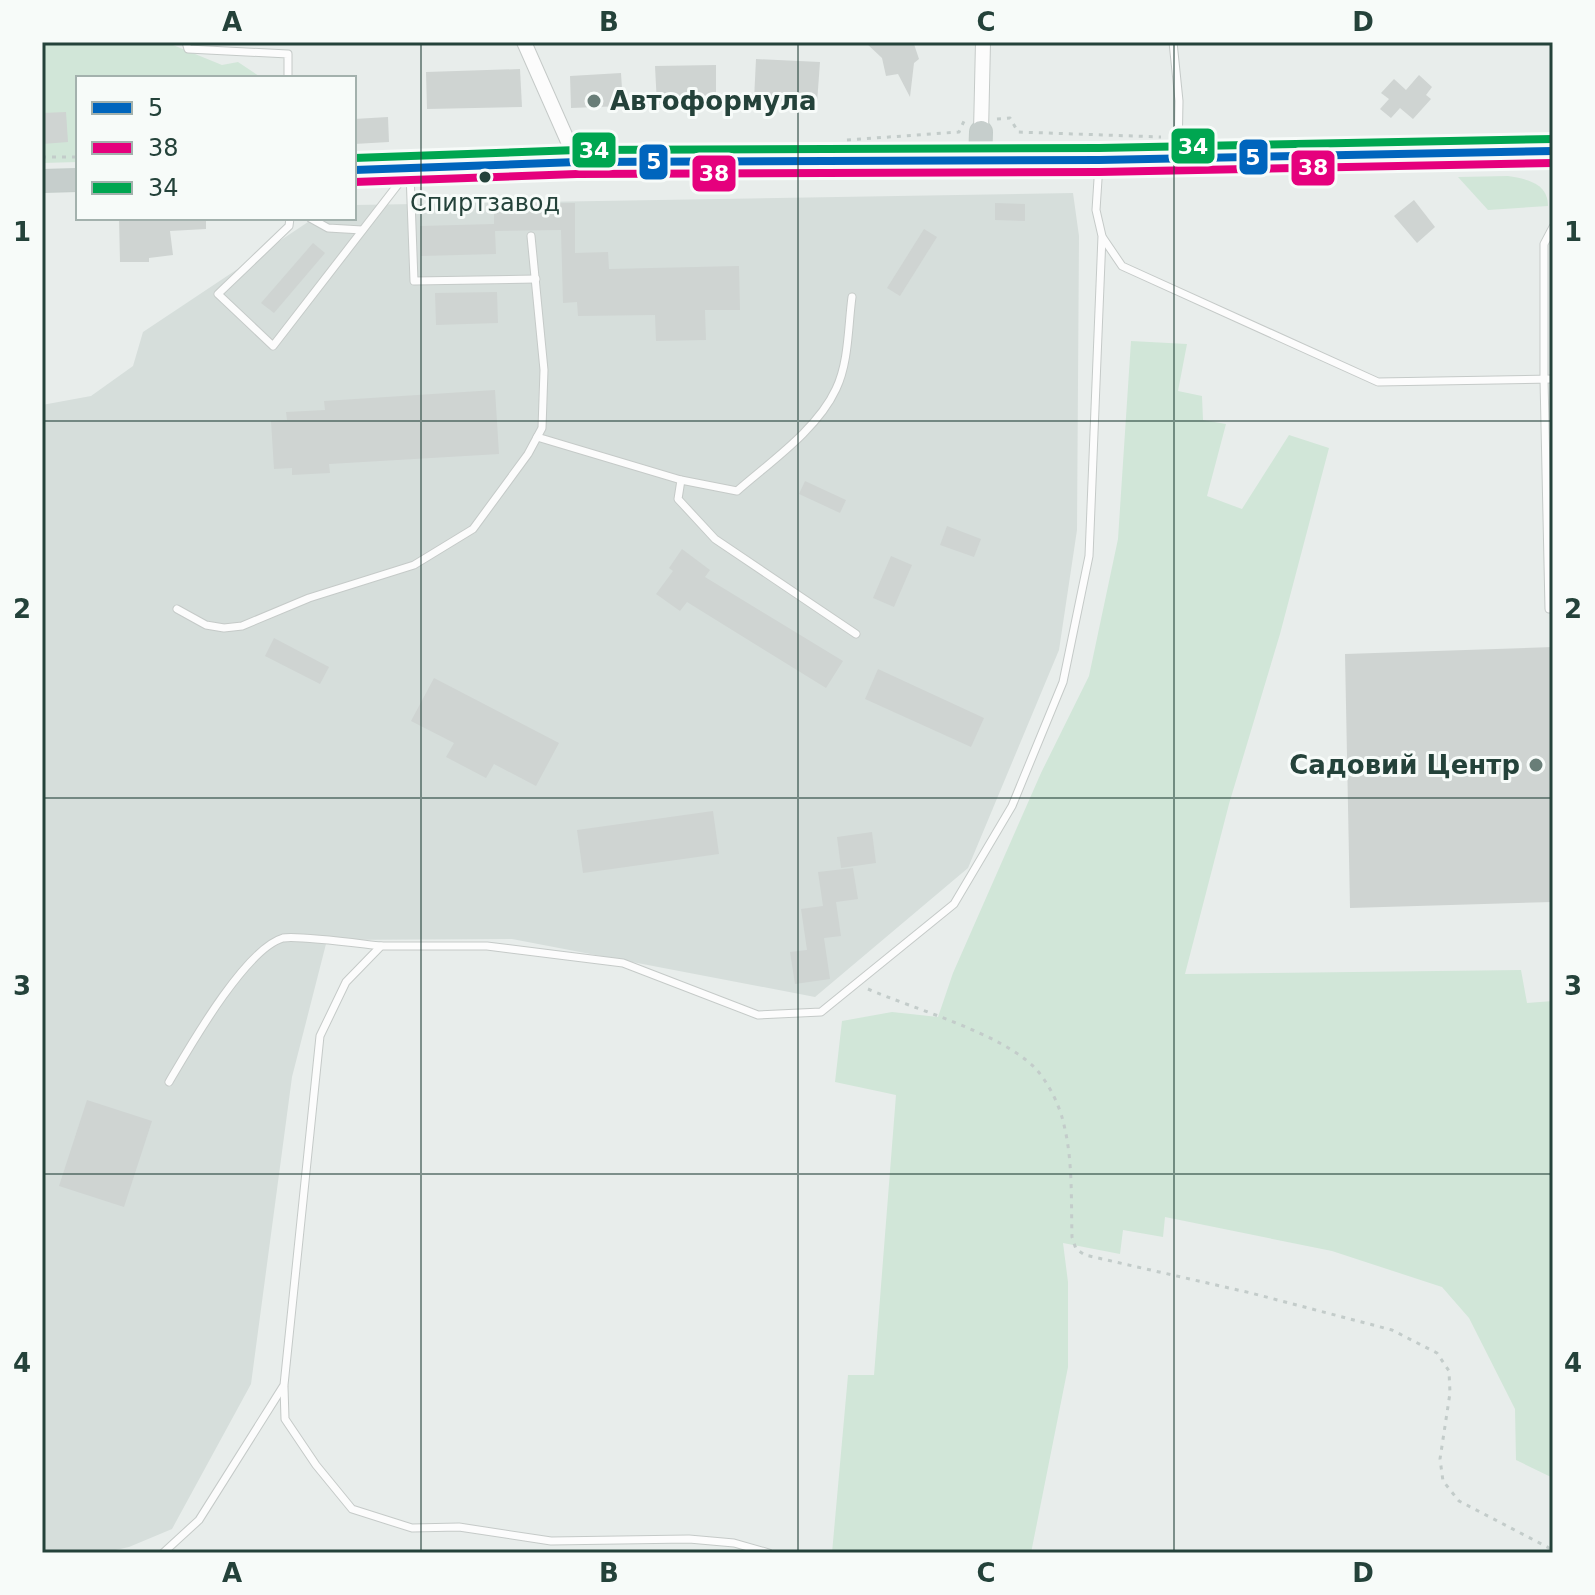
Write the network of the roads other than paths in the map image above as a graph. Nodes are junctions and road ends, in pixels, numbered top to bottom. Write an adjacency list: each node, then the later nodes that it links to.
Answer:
1 (186, 42): 5 (lane)
2 (524, 42): 11 (street)
3 (983, 42): 6 (street)
4 (1173, 42): 8 (lane)
5 (288, 76)
6 (981, 132): 10 (highway)
7 (1552, 157): 8 (highway)
8 (1178, 159): 9 (highway)
9 (1099, 160): 10 (highway); 21 (lane)
10 (980, 161): 11 (highway)
11 (577, 162): 12 (highway)
12 (409, 169): 13 (highway); 19 (lane); 22 (lane)
13 (356, 170)
14 (76, 180): 15 (highway)
15 (42, 181)
16 (290, 220): 19 (lane)
17 (314, 220): 19 (lane)
18 (1553, 228): 24 (lane)
19 (362, 230)
20 (531, 236): 22 (lane)
21 (1102, 236): 24 (lane); 30 (lane)
22 (536, 279): 25 (lane)
23 (852, 297): 26 (lane)
24 (1548, 379): 28 (lane)
25 (537, 437): 26 (lane); 27 (lane)
26 (681, 480): 29 (lane)
27 (177, 609)
28 (1553, 609)
29 (856, 634)
30 (381, 946): 31 (lane); 32 (lane)
31 (169, 1082)
32 (284, 1385): 33 (lane); 34 (lane)
33 (163, 1553)
34 (769, 1553)

